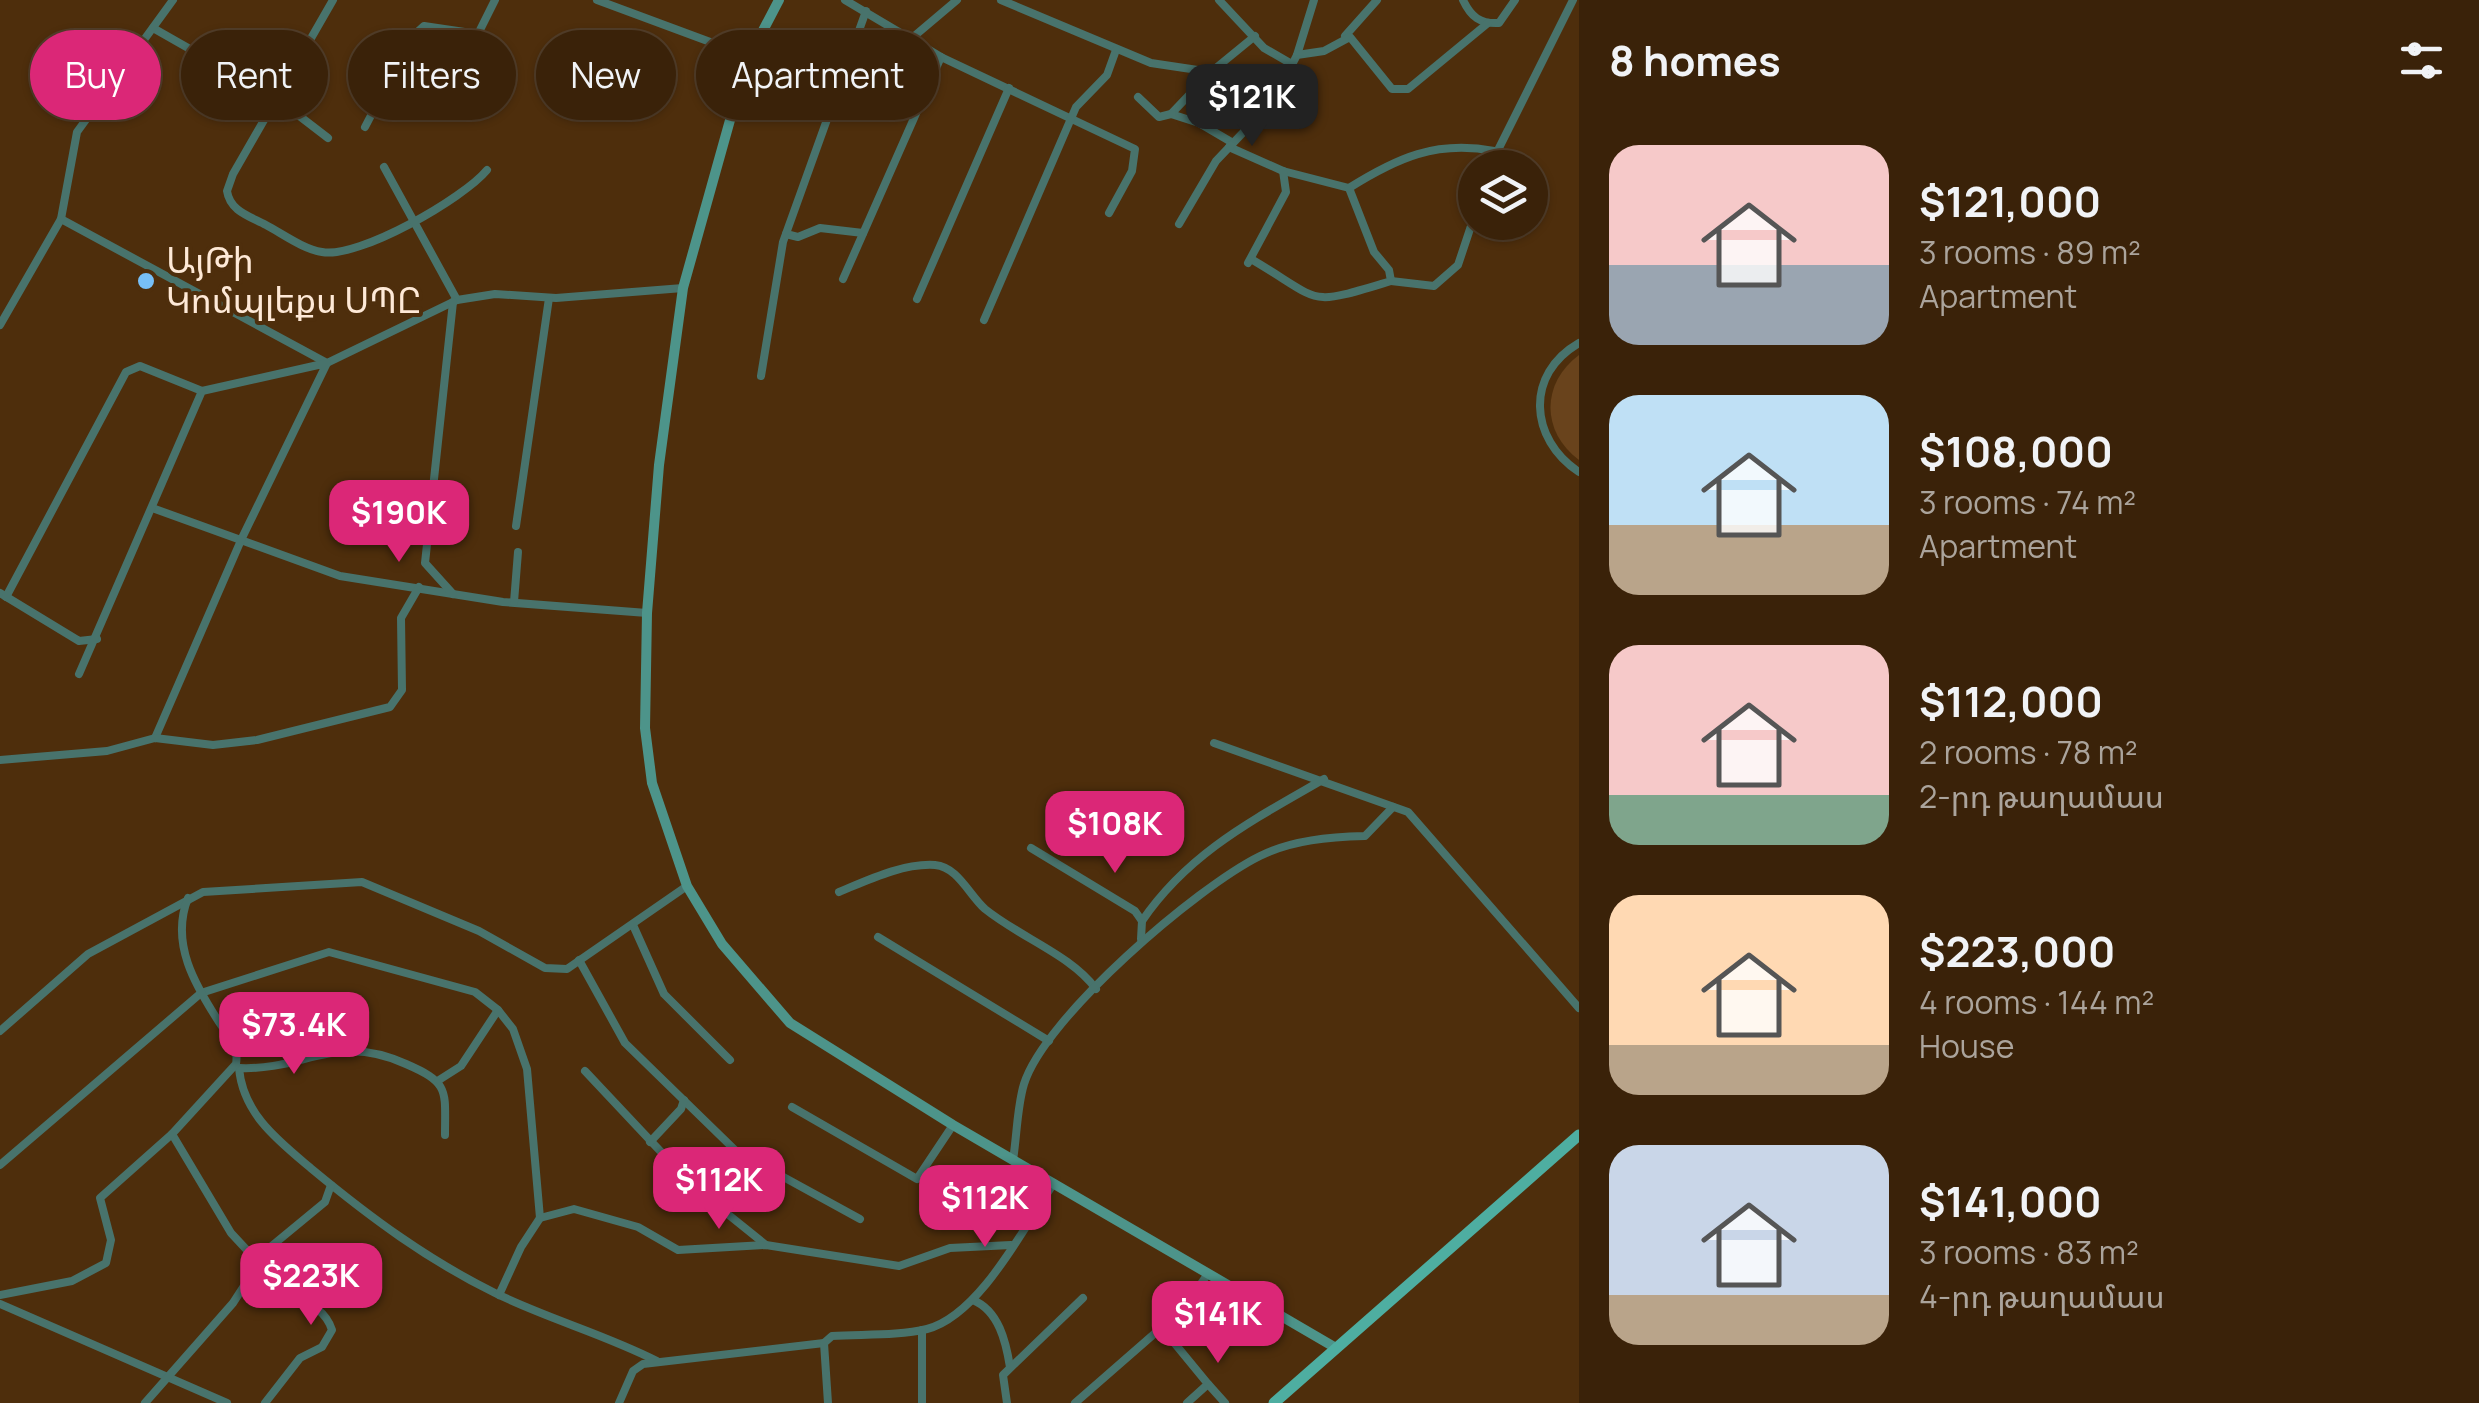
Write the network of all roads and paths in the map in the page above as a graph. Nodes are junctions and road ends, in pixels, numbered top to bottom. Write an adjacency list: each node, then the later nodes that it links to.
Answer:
1 (173, 0): 17 (street)
2 (333, 0): 18 (street)
3 (496, 0): 39 (street)
4 (598, 0): 25 (street)
5 (778, 0): 19 (main road)
6 (845, 0): 15 (street)
7 (957, 0): 22 (street)
8 (1001, 0): 27 (street)
9 (1219, 0): 23 (street)
10 (1314, 0): 29 (street)
11 (1378, 0): 24 (street)
12 (1463, 0): 16 (street)
13 (1515, 0): 16 (street)
14 (1573, 0): 43 (street)
15 (866, 12): 20 (street); 21 (street)
16 (1488, 24): 24 (street)
17 (153, 28): 26 (street); 49 (street)
18 (316, 30)
19 (762, 30)
20 (859, 30)
21 (898, 30)
22 (921, 30)
23 (1255, 36): 29 (street); 30 (street)
24 (1345, 36): 29 (street)
25 (696, 39)
26 (181, 44)
27 (1116, 50): 30 (street); 34 (street)
28 (941, 58): 31 (street); 53 (street)
29 (1294, 59): 41 (street)
30 (1211, 72): 33 (street)
31 (1008, 88): 34 (street); 59 (street)
32 (1138, 97): 33 (street)
33 (1171, 114): 41 (street)
34 (1072, 117): 48 (street); 61 (street)
35 (264, 120): 50 (street)
36 (305, 120): 40 (street)
37 (730, 120): 57 (main road)
38 (827, 120): 52 (street)
39 (365, 126)
40 (328, 138)
41 (1231, 145): 46 (street); 51 (street)
42 (1489, 150): 47 (street)
43 (1495, 150)
44 (384, 166): 50 (street)
45 (487, 170): 50 (street)
46 (1283, 171): 47 (street); 56 (street)
47 (1349, 188): 56 (street)
48 (1109, 213)
49 (61, 219): 62 (street); 64 (street)
50 (416, 222): 60 (street)
51 (1179, 224)
52 (786, 234): 53 (street); 65 (street)
53 (864, 234): 55 (street)
54 (1466, 240): 56 (street)
55 (842, 280)
56 (1390, 281)
57 (683, 288): 58 (street); 76 (main road)
58 (549, 298): 60 (street); 69 (street)
59 (916, 300)
60 (455, 301): 64 (street); 73 (street)
61 (984, 320)
62 (0, 326)
63 (1578, 341): 67 (street)
64 (327, 363): 66 (street); 70 (street)
65 (761, 376)
66 (202, 392): 68 (street); 74 (street)
67 (1579, 472)
68 (155, 509): 70 (street); 77 (street)
69 (516, 526)
70 (242, 538): 72 (street); 79 (street)
71 (518, 552): 75 (street)
72 (419, 587): 73 (street); 79 (street)
73 (453, 594): 75 (street)
74 (3, 595): 77 (street)
75 (514, 602): 76 (street)
76 (647, 613): 85 (main road)
77 (97, 639): 78 (street)
78 (79, 674)
79 (155, 738): 81 (street)
80 (1214, 744): 82 (street)
81 (0, 760)
82 (1324, 779): 83 (street); 88 (street)
83 (1393, 807): 91 (street); 95 (street)
84 (1031, 848): 88 (street)
85 (687, 886): 89 (street); 105 (main road)
86 (839, 892): 93 (street)
87 (188, 898): 92 (street); 94 (street); 97 (street)
88 (1142, 920): 91 (street)
89 (633, 924): 92 (street); 99 (street)
90 (878, 937): 98 (street)
91 (1141, 939): 93 (street)
92 (579, 960): 103 (street)
93 (1096, 989): 98 (street)
94 (201, 993): 96 (street); 100 (street); 111 (street)
95 (1579, 1008)
96 (498, 1010): 102 (street); 114 (street)
97 (0, 1032)
98 (1048, 1042): 110 (street)
99 (730, 1060)
100 (238, 1066): 102 (street); 106 (street); 113 (street)
101 (585, 1071): 109 (street)
102 (439, 1080): 107 (street)
103 (684, 1100): 109 (street); 115 (street)
104 (792, 1108): 105 (street)
105 (953, 1126): 110 (main road)
106 (172, 1134): 118 (street); 120 (street)
107 (445, 1135)
108 (1579, 1135): 128 (main road)
109 (650, 1142): 116 (street)
110 (1014, 1160): 112 (main road)
111 (0, 1165)
112 (1054, 1183): 117 (street); 119 (main road)
113 (332, 1185): 118 (street); 121 (street)
114 (540, 1218): 116 (street); 121 (street)
115 (860, 1219)
116 (766, 1245): 117 (street)
117 (1012, 1245): 123 (street)
118 (258, 1265): 131 (street); 135 (street)
119 (1207, 1276): 125 (street); 128 (main road)
120 (0, 1295)
121 (499, 1295): 129 (street)
122 (1083, 1298): 130 (street)
123 (973, 1300): 126 (street); 130 (street)
124 (0, 1304): 131 (street)
125 (1162, 1328): 132 (street); 140 (street)
126 (922, 1330): 127 (street); 138 (street)
127 (824, 1342): 129 (street); 137 (street)
128 (1336, 1348): 143 (main road)
129 (657, 1361): 136 (street)
130 (1010, 1368): 139 (street)
131 (166, 1380): 133 (street); 134 (street)
132 (1208, 1384): 141 (street); 142 (street)
133 (144, 1403)
134 (227, 1403)
135 (265, 1403)
136 (619, 1403)
137 (828, 1403)
138 (922, 1403)
139 (1007, 1403)
140 (1076, 1403)
141 (1187, 1403)
142 (1225, 1403)
143 (1274, 1403)

